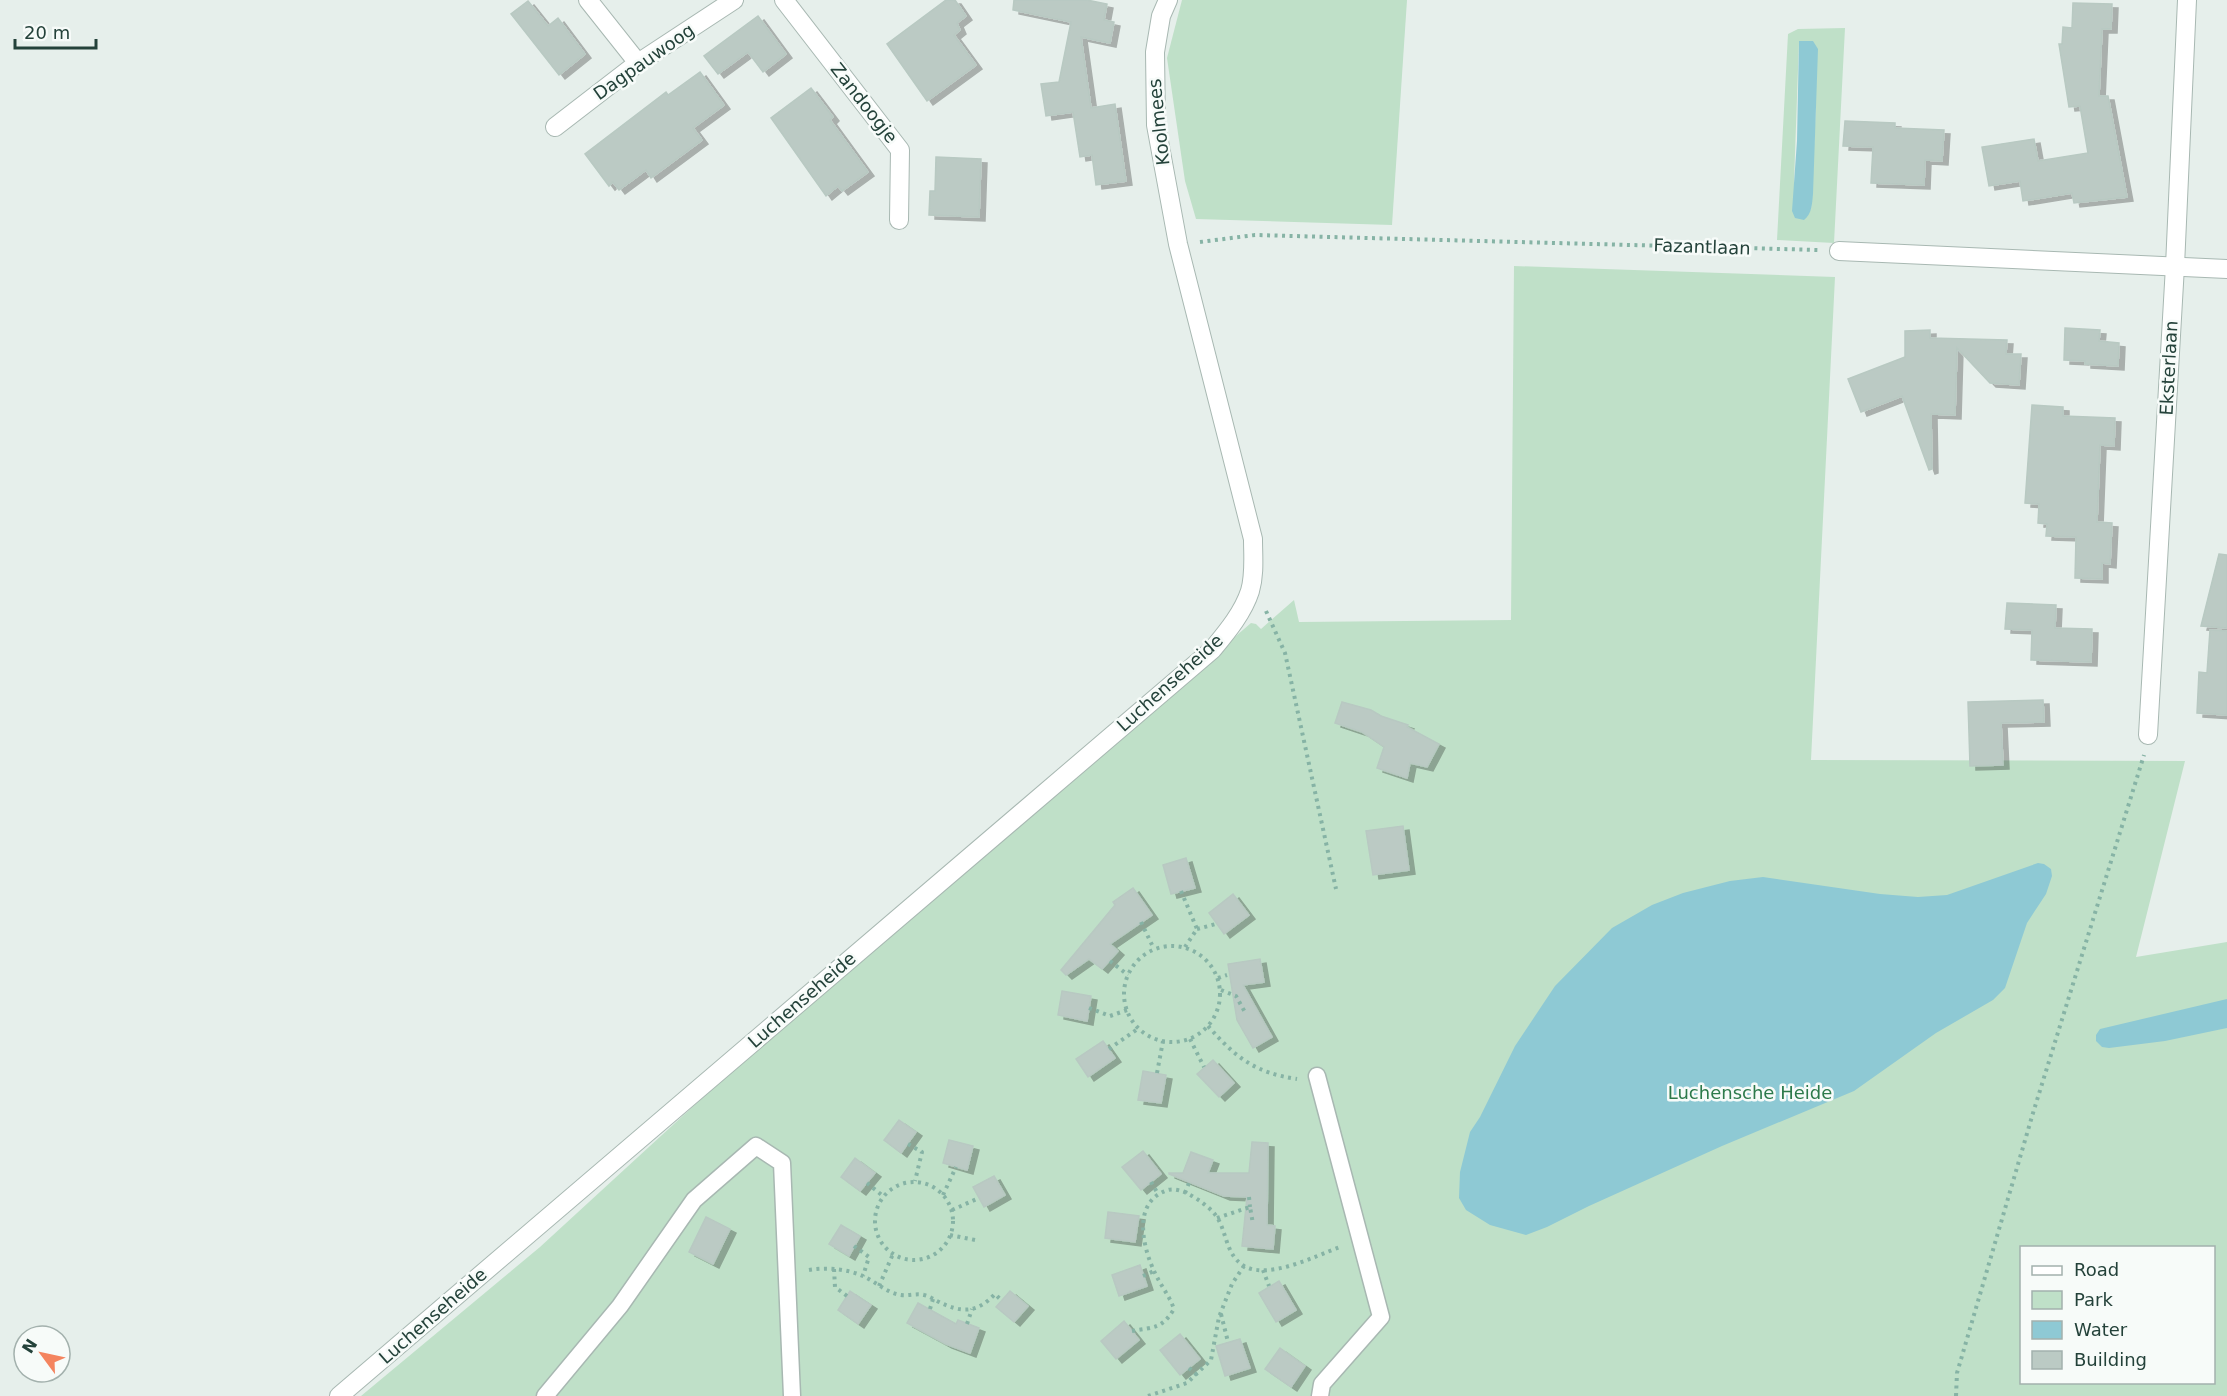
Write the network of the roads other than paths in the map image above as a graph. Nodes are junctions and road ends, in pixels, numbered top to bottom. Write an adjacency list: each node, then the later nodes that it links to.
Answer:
1 (588, 0): 6 (street)
2 (734, 0): 6 (street, Dagpauwoog)
3 (784, 0): 8 (street, Zandoogje)
4 (1168, 0): 9 (street, Koolmees)
5 (2187, 0): 11 (street, Eksterlaan)
6 (638, 63): 7 (street, Dagpauwoog)
7 (555, 127)
8 (898, 220)
9 (1178, 244): 15 (street, Luchenseheide)
10 (1839, 251): 11 (street)
11 (2175, 266): 12 (street); 13 (street, Eksterlaan)
12 (2227, 270)
13 (2148, 735)
14 (1317, 1076): 18 (lane)
15 (339, 1396)
16 (546, 1396): 17 (lane)
17 (792, 1396)
18 (1320, 1396)

